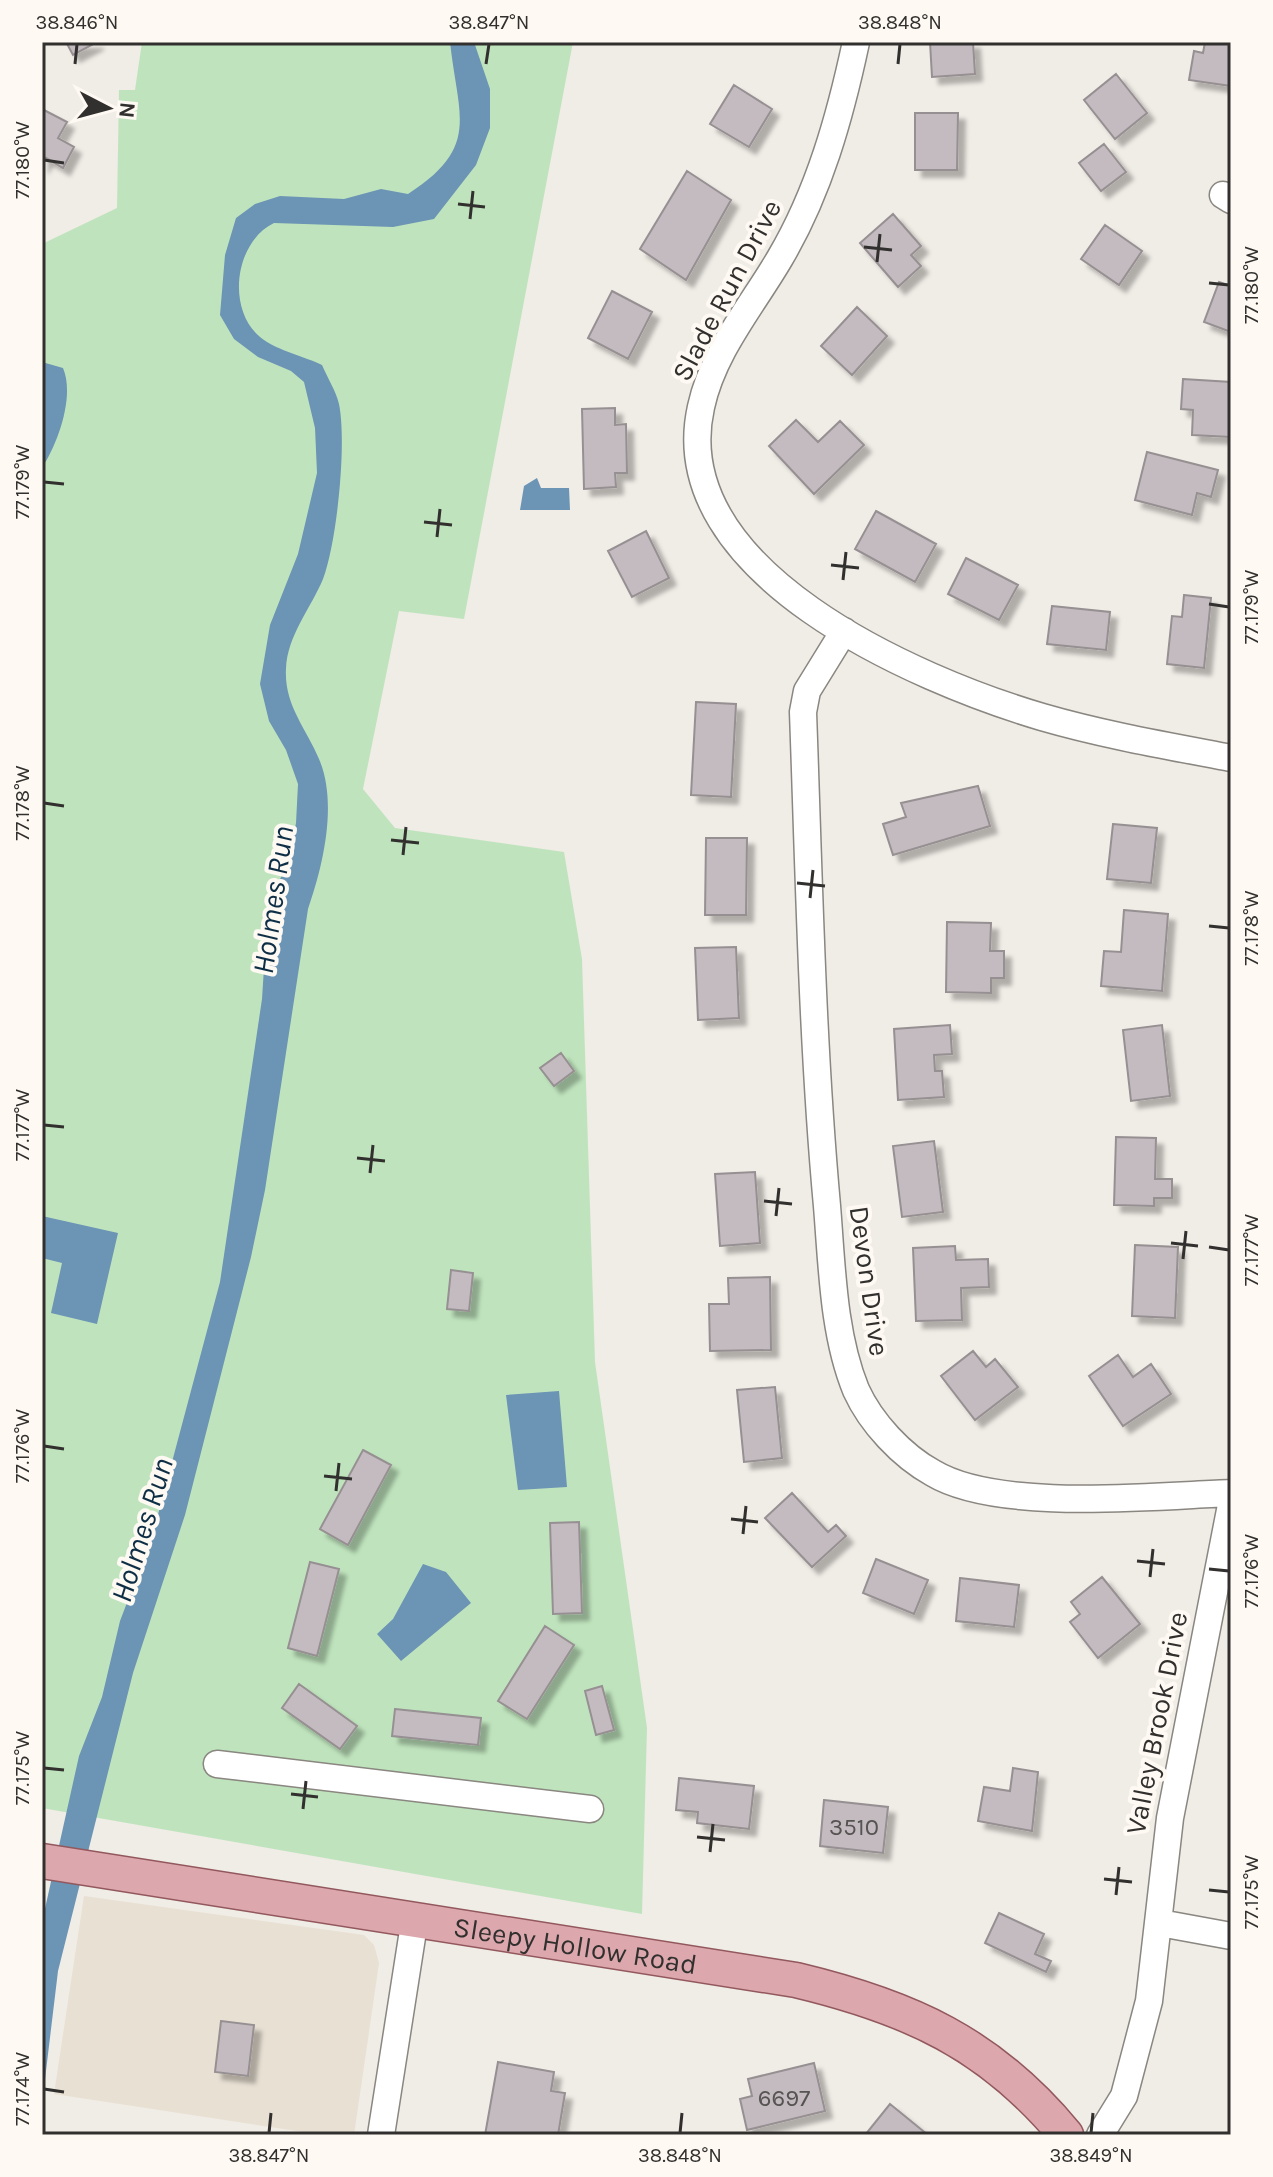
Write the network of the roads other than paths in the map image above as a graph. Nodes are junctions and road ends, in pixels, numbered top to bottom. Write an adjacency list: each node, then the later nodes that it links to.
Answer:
1 (856, 42): 2 (street, Slade Run Drive)
2 (844, 631): 3 (street, Slade Run Drive); 4 (street, Devon Drive)
3 (1231, 758)
4 (1231, 1493)
5 (1231, 1505): 10 (street, Valley Brook Drive)
6 (217, 1764): 7 (street)
7 (590, 1809)
8 (42, 1861): 9 (main road, Sleepy Hollow Road)
9 (415, 1918): 12 (street); 13 (main road, Sleepy Hollow Road)
10 (1160, 1923): 11 (street); 14 (street, Valley Brook Drive)
11 (1231, 1936)
12 (381, 2135)
13 (1066, 2135)
14 (1100, 2135)

